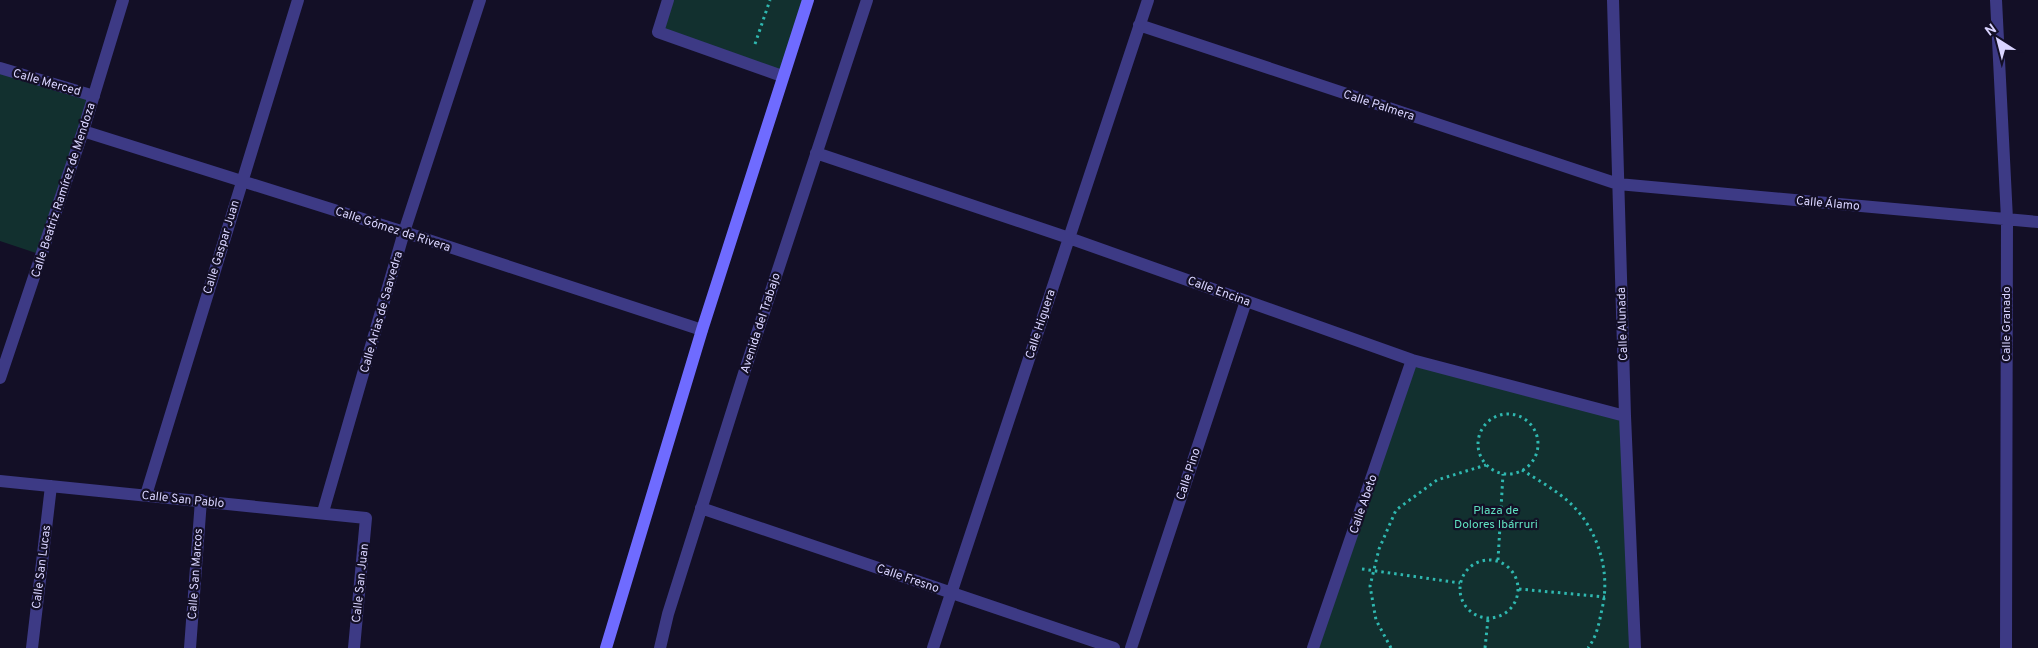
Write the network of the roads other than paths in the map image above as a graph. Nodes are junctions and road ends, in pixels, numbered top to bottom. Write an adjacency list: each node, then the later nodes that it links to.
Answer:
1 (122, 0): 13 (street, Calle Beatriz Ramírez de Mendoza)
2 (298, 0): 16 (street, Calle Gaspar Juan)
3 (480, 0): 20 (street, Calle Arias de Saavedra)
4 (668, 0): 12 (street)
5 (808, 0): 12 (street)
6 (867, 0): 15 (street, Avenida del Trabajo)
7 (1148, 0): 10 (street, Calle Higuera)
8 (1613, 0): 17 (street, Calle Alunada)
9 (1996, 0): 18 (street, Calle Granado)
10 (1139, 25): 17 (street, Calle Palmera); 21 (street, Calle Higuera)
11 (0, 68): 13 (street, Calle Merced)
12 (782, 76): 23 (street)
13 (94, 96): 14 (street, Calle Beatriz Ramírez de Mendoza)
14 (83, 131): 16 (street, Calle Gómez de Rivera); 25 (street, Calle Beatriz Ramírez de Mendoza)
15 (816, 153): 21 (street, Calle Encina); 31 (street, Avenida del Trabajo)
16 (242, 180): 20 (street, Calle Gómez de Rivera); 29 (street, Calle Gaspar Juan)
17 (1618, 184): 18 (street, Calle Álamo); 26 (street, Calle Alunada)
18 (2007, 219): 19 (street, Calle Álamo); 45 (street, Calle Granado)
19 (2038, 222)
20 (404, 232): 23 (street, Calle Gómez de Rivera); 32 (street, Calle Arias de Saavedra)
21 (1069, 238): 22 (street, Calle Encina); 34 (street, Calle Higuera)
22 (1246, 301): 24 (street, Calle Encina); 42 (street, Calle Pino)
23 (702, 330): 38 (street)
24 (1412, 360): 26 (street, Calle Encina); 43 (street, Calle Abeto)
25 (0, 378)
26 (1626, 416): 44 (street, Calle Alunada)
27 (0, 481): 28 (street, Calle San Pablo)
28 (51, 486): 29 (street, Calle San Pablo); 35 (street, Calle San Lucas)
29 (146, 495): 30 (street, Calle San Pablo)
30 (201, 500): 32 (street, Calle San Pablo); 36 (street, Calle San Marcos)
31 (701, 508): 34 (street, Calle Fresno); 39 (street, Avenida del Trabajo)
32 (323, 512): 33 (street, Calle San Pablo)
33 (366, 518): 37 (street, Calle San Juan)
34 (952, 594): 40 (street, Calle Higuera); 41 (street, Calle Fresno)
35 (32, 648)
36 (190, 648)
37 (354, 648)
38 (606, 648)
39 (660, 648)
40 (933, 648)
41 (1114, 648)
42 (1131, 648)
43 (1314, 648)
44 (1635, 648)
45 (2006, 648)

